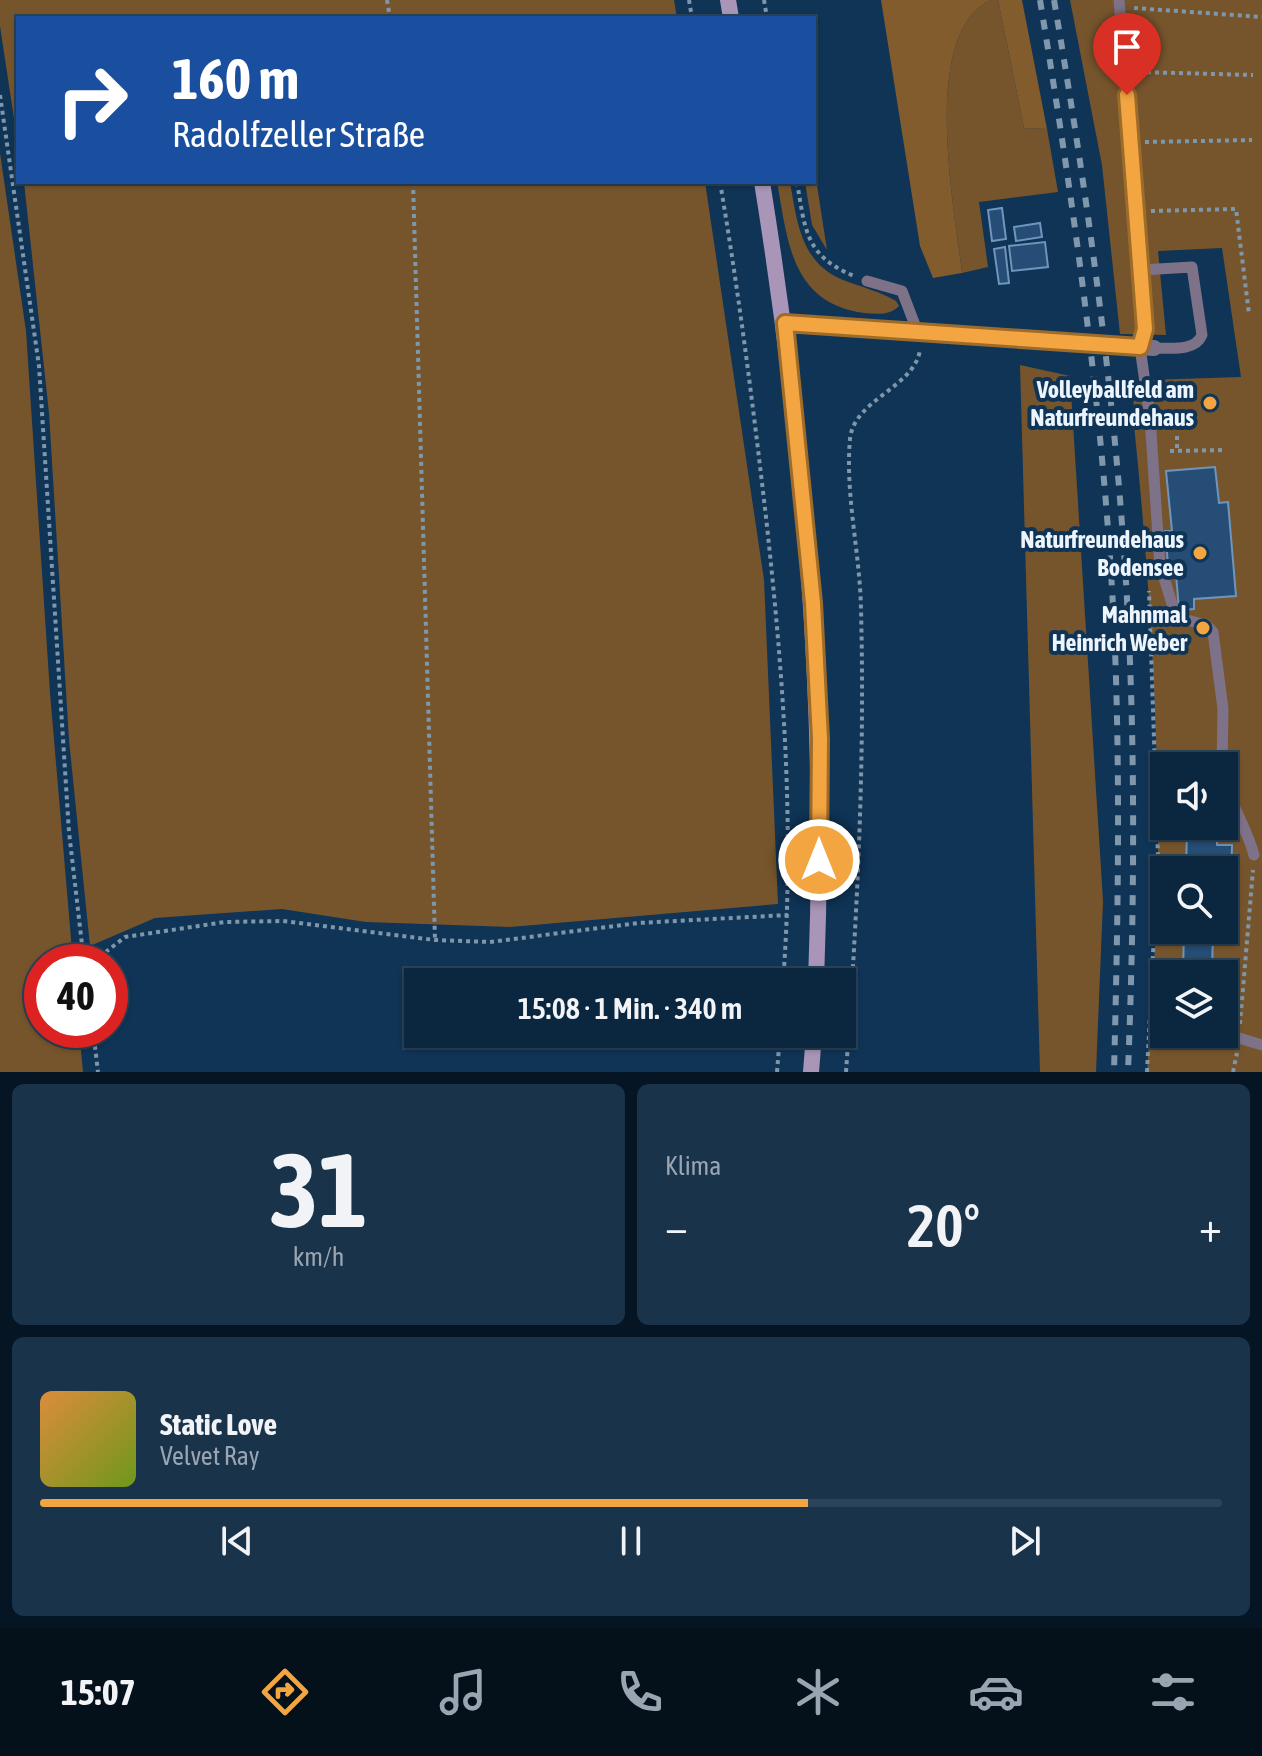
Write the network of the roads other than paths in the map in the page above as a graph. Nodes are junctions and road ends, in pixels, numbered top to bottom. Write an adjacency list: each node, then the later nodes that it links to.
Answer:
1 (1119, 4): 3 (lane)
2 (762, 184): 5 (street)
3 (1141, 270): 7 (lane); 7 (lane)
4 (867, 281): 6 (lane)
5 (785, 323): 6 (street); 11 (street)
6 (918, 333): 7 (street)
7 (1147, 347): 8 (lane)
8 (1222, 752)
9 (1238, 818): 10 (lane)
10 (1254, 855)
11 (816, 968)
12 (1239, 1038): 13 (lane)
13 (1262, 1045)
14 (813, 1048): 15 (street)
15 (811, 1072)

